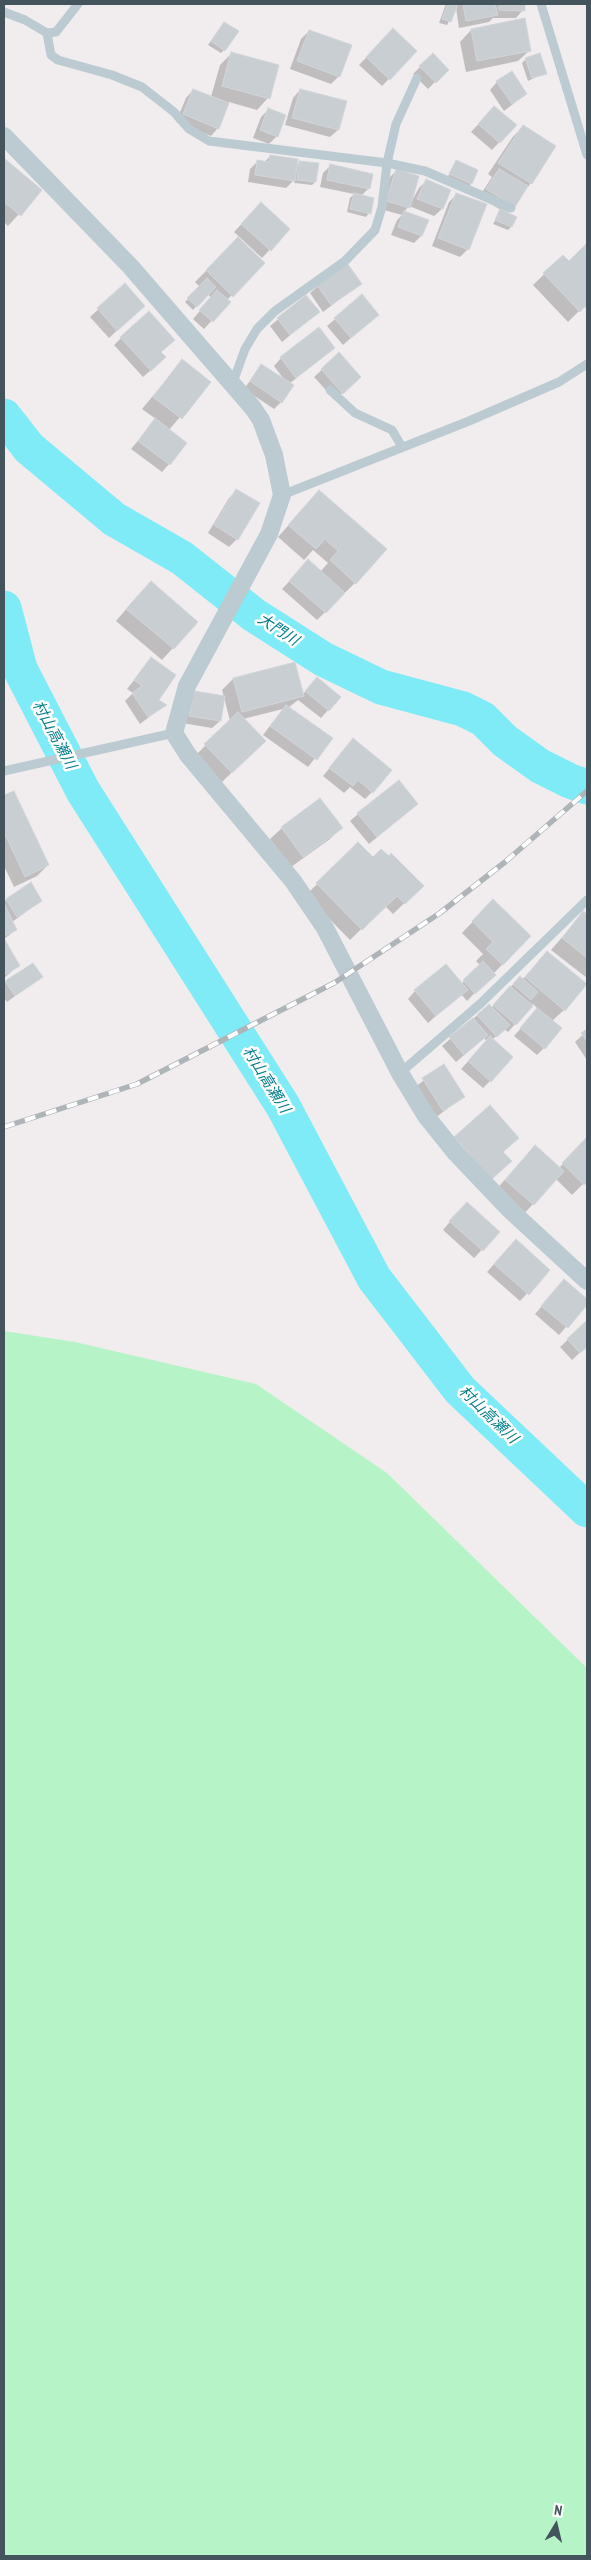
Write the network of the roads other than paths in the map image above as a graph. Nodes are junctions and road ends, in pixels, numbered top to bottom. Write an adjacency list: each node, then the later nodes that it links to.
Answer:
1 (78, 4): 4 (lane)
2 (541, 4): 7 (lane)
3 (4, 12): 4 (lane)
4 (47, 33): 8 (lane)
5 (417, 78): 8 (lane)
6 (4, 136): 11 (street)
7 (587, 155)
8 (387, 163): 9 (lane); 11 (lane)
9 (512, 208)
10 (587, 364): 13 (lane)
11 (232, 385): 14 (street)
12 (330, 390): 13 (lane)
13 (402, 447): 14 (lane)
14 (282, 495): 15 (street)
15 (174, 733): 16 (lane); 18 (street)
16 (4, 771)
17 (587, 900): 18 (lane)
18 (400, 1073): 19 (street)
19 (587, 1281)

